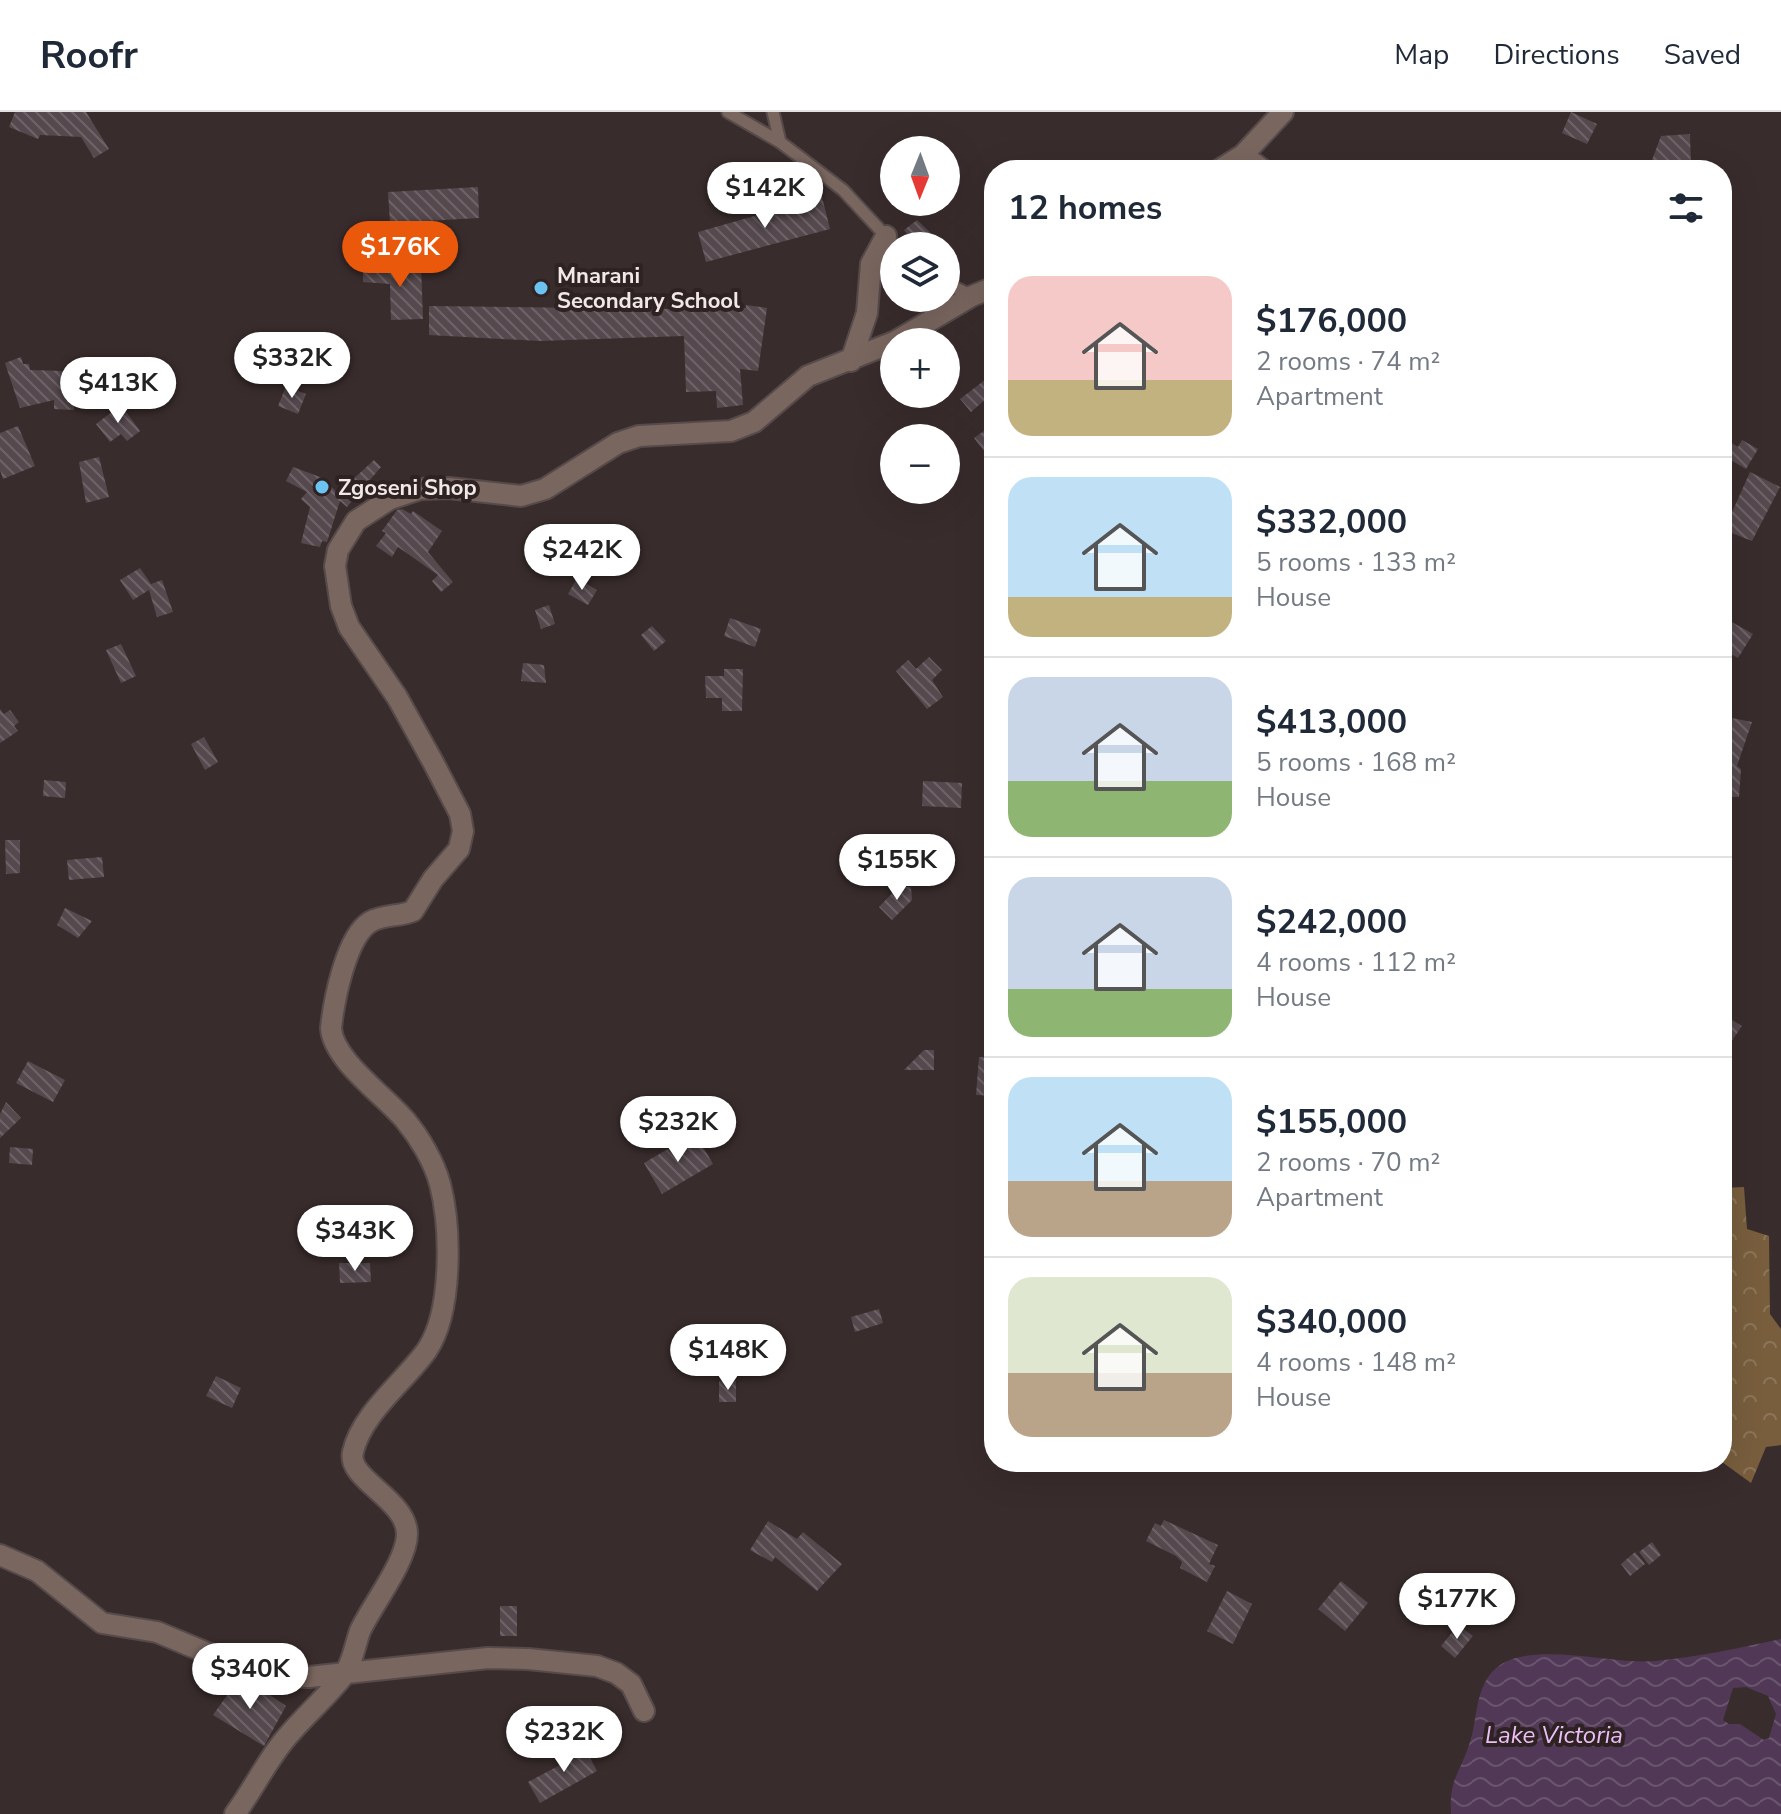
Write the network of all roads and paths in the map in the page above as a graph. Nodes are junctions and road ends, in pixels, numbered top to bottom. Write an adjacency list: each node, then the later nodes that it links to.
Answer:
1 (728, 112): 4 (lane)
2 (773, 112): 4 (lane)
3 (1283, 112): 5 (street)
4 (780, 142): 8 (lane)
5 (1243, 155): 6 (street); 7 (street)
6 (1235, 160)
7 (1250, 160)
8 (882, 232)
9 (880, 253): 16 (street)
10 (960, 290): 12 (lane)
11 (984, 291): 12 (street)
12 (972, 296): 13 (street); 14 (street)
13 (984, 300)
14 (918, 328)
15 (880, 348): 16 (street)
16 (851, 361): 18 (street)
17 (0, 1555): 18 (street)
18 (346, 1674): 19 (street); 20 (street)
19 (644, 1711)
20 (235, 1814)

